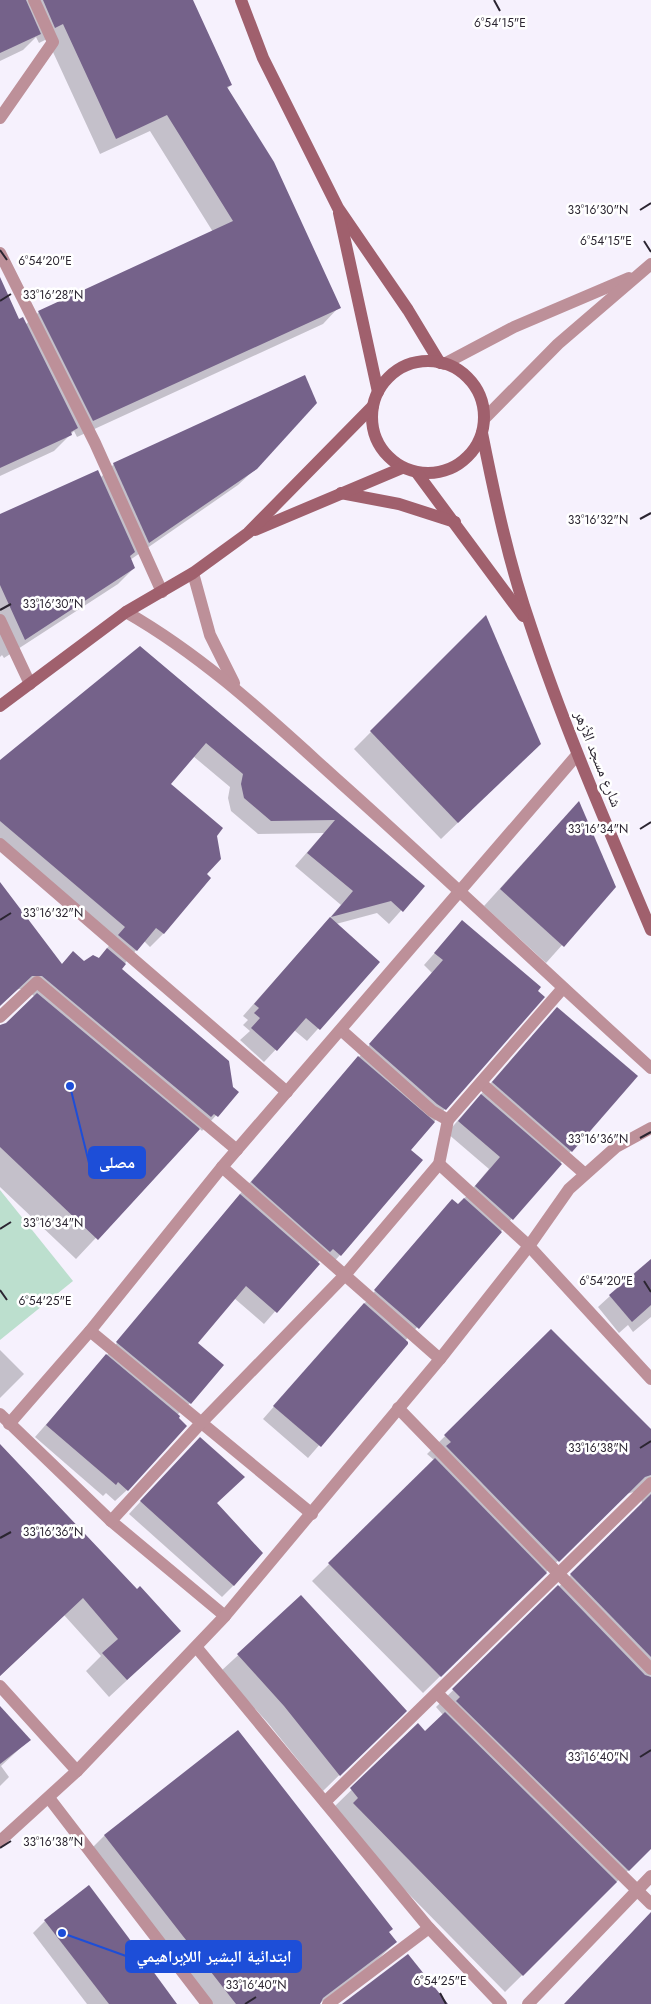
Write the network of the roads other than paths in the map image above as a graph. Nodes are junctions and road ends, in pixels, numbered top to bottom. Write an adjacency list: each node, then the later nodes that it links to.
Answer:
1 (34, 0): 3 (street)
2 (241, 0): 4 (street)
3 (0, 118)
4 (338, 208): 8 (street); 9 (street)
5 (0, 254): 19 (street)
6 (651, 264): 7 (street)
7 (640, 273): 8 (street); 11 (street)
8 (442, 364): 9 (street); 11 (street)
9 (378, 392): 10 (street)
10 (373, 406): 13 (street); 17 (street)
11 (485, 418): 12 (street)
12 (482, 433): 14 (street); 22 (street, شارع مسجد الأزهر)
13 (402, 468): 14 (street); 15 (street)
14 (417, 473): 16 (street, شارع مسجد الأزهر)
15 (342, 493): 16 (street); 17 (street)
16 (455, 522): 22 (street, شارع مسجد الأزهر)
17 (248, 533): 18 (street)
18 (193, 573): 19 (street); 24 (street)
19 (162, 592): 20 (street)
20 (126, 612): 23 (street); 24 (street)
21 (0, 620): 23 (street)
22 (530, 626): 26 (street, شارع مسجد الأزهر)
23 (30, 684): 25 (street)
24 (240, 692): 28 (street)
25 (0, 706)
26 (577, 755): 28 (street); 29 (street, شارع مسجد الأزهر)
27 (0, 844): 35 (street)
28 (461, 890): 30 (street); 32 (street)
29 (651, 930)
30 (563, 988): 33 (street); 34 (street)
31 (0, 1018): 38 (street)
32 (340, 1030): 35 (street); 36 (street)
33 (651, 1068)
34 (481, 1083): 36 (street); 41 (street)
35 (287, 1092): 38 (street)
36 (448, 1120): 39 (street)
37 (651, 1128): 41 (street)
38 (237, 1150): 40 (street)
39 (439, 1164): 42 (street); 43 (street)
40 (222, 1167): 43 (street); 44 (street)
41 (585, 1174): 42 (street)
42 (529, 1246): 45 (street); 46 (street)
43 (345, 1275): 45 (street); 49 (street)
44 (90, 1331): 48 (street); 49 (street)
45 (440, 1359): 47 (street)
46 (651, 1379)
47 (398, 1408): 51 (street); 53 (street)
48 (4, 1419): 52 (street)
49 (201, 1423): 51 (street); 52 (street)
50 (651, 1483): 53 (street)
51 (312, 1514): 54 (street)
52 (112, 1521): 54 (street)
53 (558, 1573): 56 (street); 58 (street)
54 (225, 1616): 55 (street)
55 (197, 1648): 59 (street); 61 (street)
56 (651, 1670)
57 (0, 1686): 59 (street)
58 (437, 1693): 61 (street); 64 (street)
59 (77, 1771): 60 (street)
60 (49, 1798): 62 (street); 67 (street)
61 (325, 1802): 66 (street)
62 (0, 1842)
63 (651, 1876): 64 (street)
64 (636, 1890): 65 (street); 70 (street)
65 (651, 1904)
66 (429, 1928): 68 (street); 69 (street)
67 (207, 2004)
68 (328, 2004)
69 (501, 2004)
70 (528, 2004)

